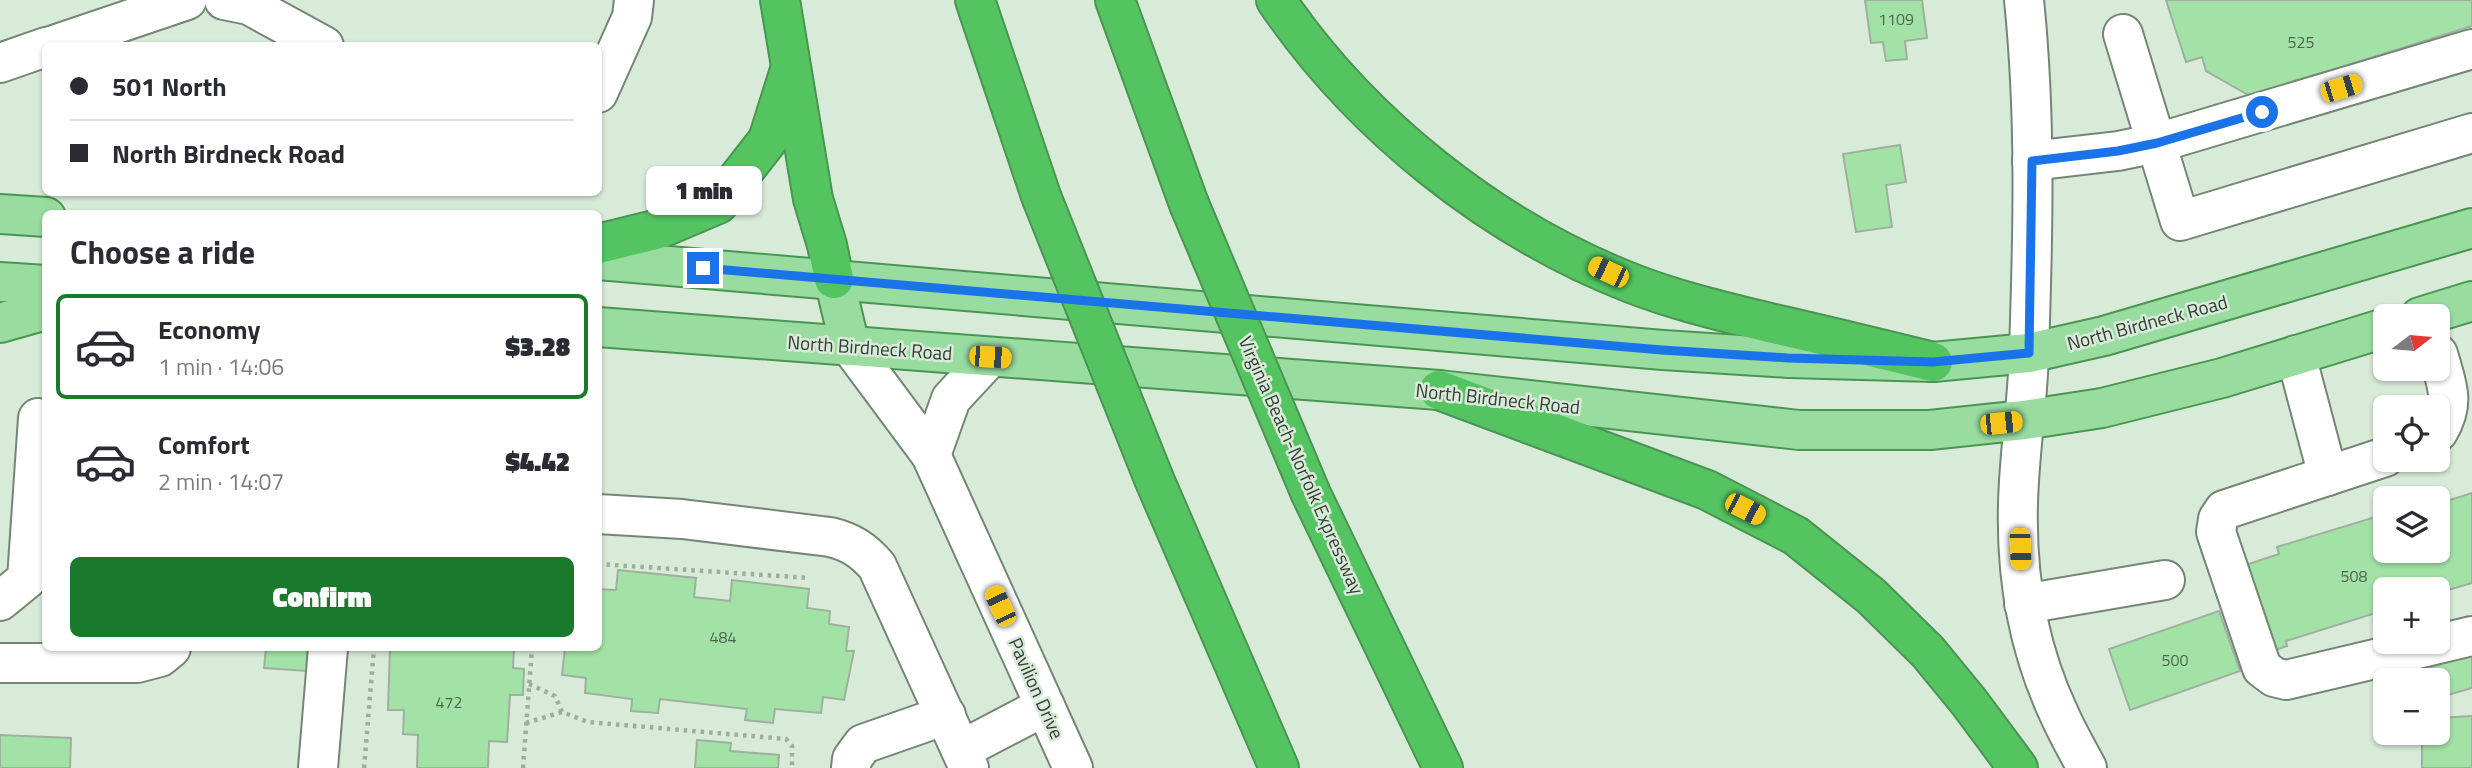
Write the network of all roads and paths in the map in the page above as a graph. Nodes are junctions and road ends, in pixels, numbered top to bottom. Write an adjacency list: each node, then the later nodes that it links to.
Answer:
1 (187, 0): 10 (street)
2 (224, 0): 11 (street)
3 (634, 0): 16 (street)
4 (780, 0): 15 (highway)
5 (975, 0): 69 (highway, bridge)
6 (1115, 0): 70 (highway, Virginia Beach-Norfolk Expressway, bridge)
7 (1276, 0): 38 (highway)
8 (2024, 0): 19 (street)
9 (2123, 34): 18 (street)
10 (63, 42)
11 (317, 42)
12 (42, 48): 14 (street)
13 (2472, 49): 18 (street)
14 (0, 63)
15 (791, 67): 23 (highway); 25 (highway)
16 (602, 84)
17 (2472, 132): 18 (street)
18 (2157, 143): 19 (street)
19 (2032, 161): 35 (street)
20 (0, 214): 21 (main road)
21 (42, 217)
22 (2472, 228): 35 (main road, North Birdneck Road)
23 (602, 243)
24 (602, 260): 25 (main road, North Birdneck Road)
25 (834, 279): 34 (main road, Pavilion Drive); 38 (main road, North Birdneck Road)
26 (0, 282): 27 (main road)
27 (42, 285)
28 (2472, 301): 29 (main road)
29 (2450, 308)
30 (42, 311): 31 (main road)
31 (0, 323)
32 (602, 327): 34 (main road, North Birdneck Road)
33 (2373, 332): 36 (main road, North Birdneck Road)
34 (850, 345): 37 (main road, North Birdneck Road); 42 (street, Pavilion Drive)
35 (2029, 353): 38 (main road, North Birdneck Road); 41 (street)
36 (2296, 355): 41 (main road, North Birdneck Road); 44 (street)
37 (990, 357): 39 (main road, North Birdneck Road); 42 (street)
38 (1933, 362)
39 (1439, 390): 41 (main road, North Birdneck Road); 71 (highway)
40 (42, 418): 49 (street)
41 (2024, 420): 50 (street)
42 (931, 455): 58 (street, Pavilion Drive)
43 (2373, 461): 44 (street)
44 (2328, 476): 51 (street)
45 (602, 514): 60 (street)
46 (602, 564): 47 (path)
47 (810, 578)
48 (2165, 580): 50 (street)
49 (0, 601)
50 (2024, 604): 72 (street)
51 (2472, 636)
52 (167, 651): 56 (street)
53 (328, 651): 64 (street)
54 (374, 651): 65 (path)
55 (532, 651): 57 (path)
56 (0, 663)
57 (529, 684): 59 (path); 61 (path)
58 (1045, 706): 62 (street); 63 (street, Pavilion Drive)
59 (562, 712): 61 (path); 67 (path)
60 (946, 715): 62 (street); 68 (street)
61 (526, 723): 66 (path)
62 (965, 759)
63 (1065, 765)
64 (318, 768)
65 (364, 768)
66 (523, 768)
67 (792, 768)
68 (851, 768)
69 (1279, 768)
70 (1443, 768)
71 (2018, 768)
72 (2087, 768)

